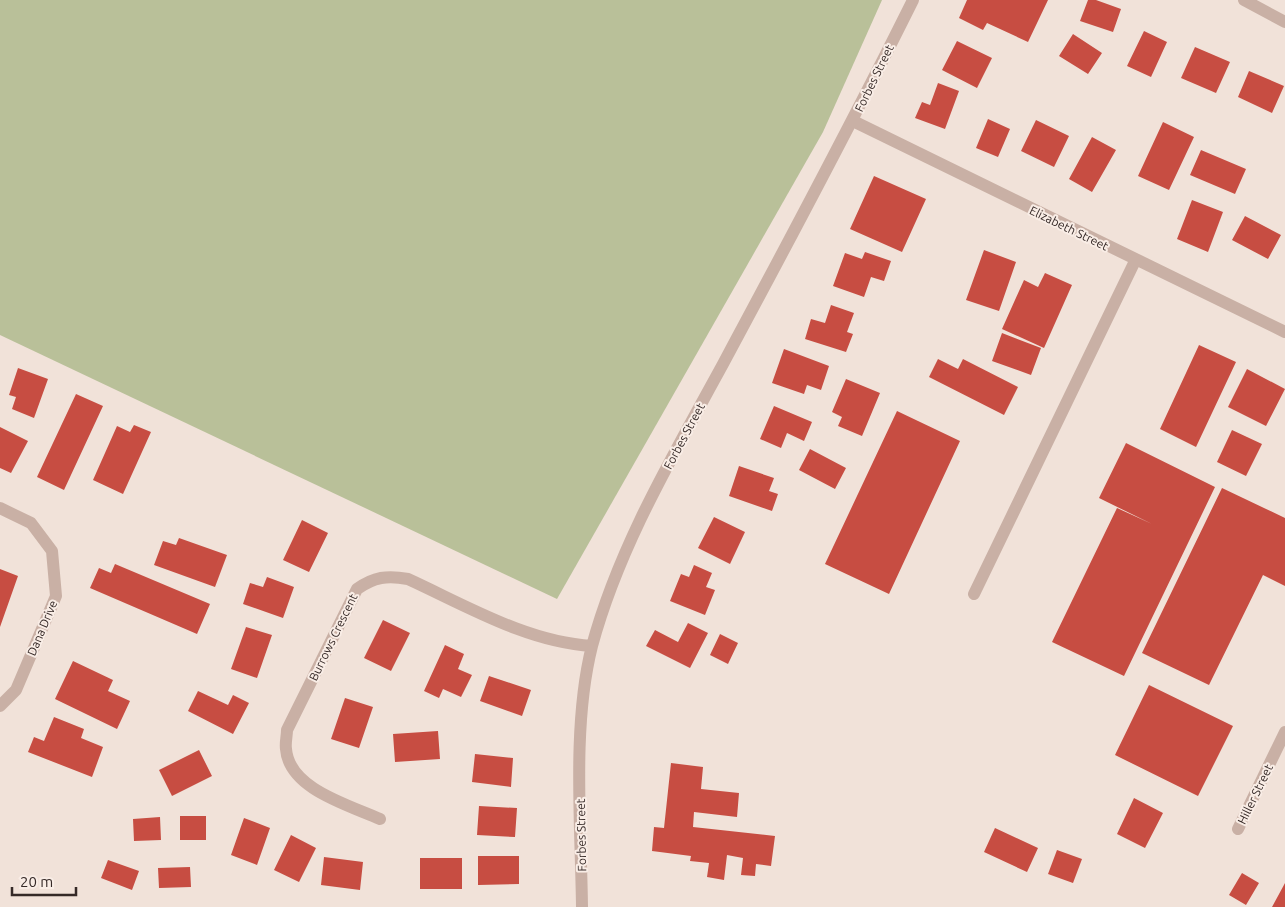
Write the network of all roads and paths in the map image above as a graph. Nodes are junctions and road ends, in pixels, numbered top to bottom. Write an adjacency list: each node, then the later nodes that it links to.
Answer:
1 (913, 0): 4 (street, Forbes Street)
2 (1244, 0): 3 (street)
3 (1285, 22)
4 (853, 121): 5 (street, Elizabeth Street); 9 (street, Forbes Street)
5 (1135, 261): 6 (street, Elizabeth Street); 8 (street)
6 (1285, 332)
7 (0, 508): 10 (street, Dana Drive)
8 (974, 594)
9 (592, 646): 12 (street, Burrows Crescent); 14 (street, Forbes Street)
10 (0, 706)
11 (1285, 732): 13 (street, Hiller Street)
12 (380, 819)
13 (1238, 829)
14 (582, 907)

